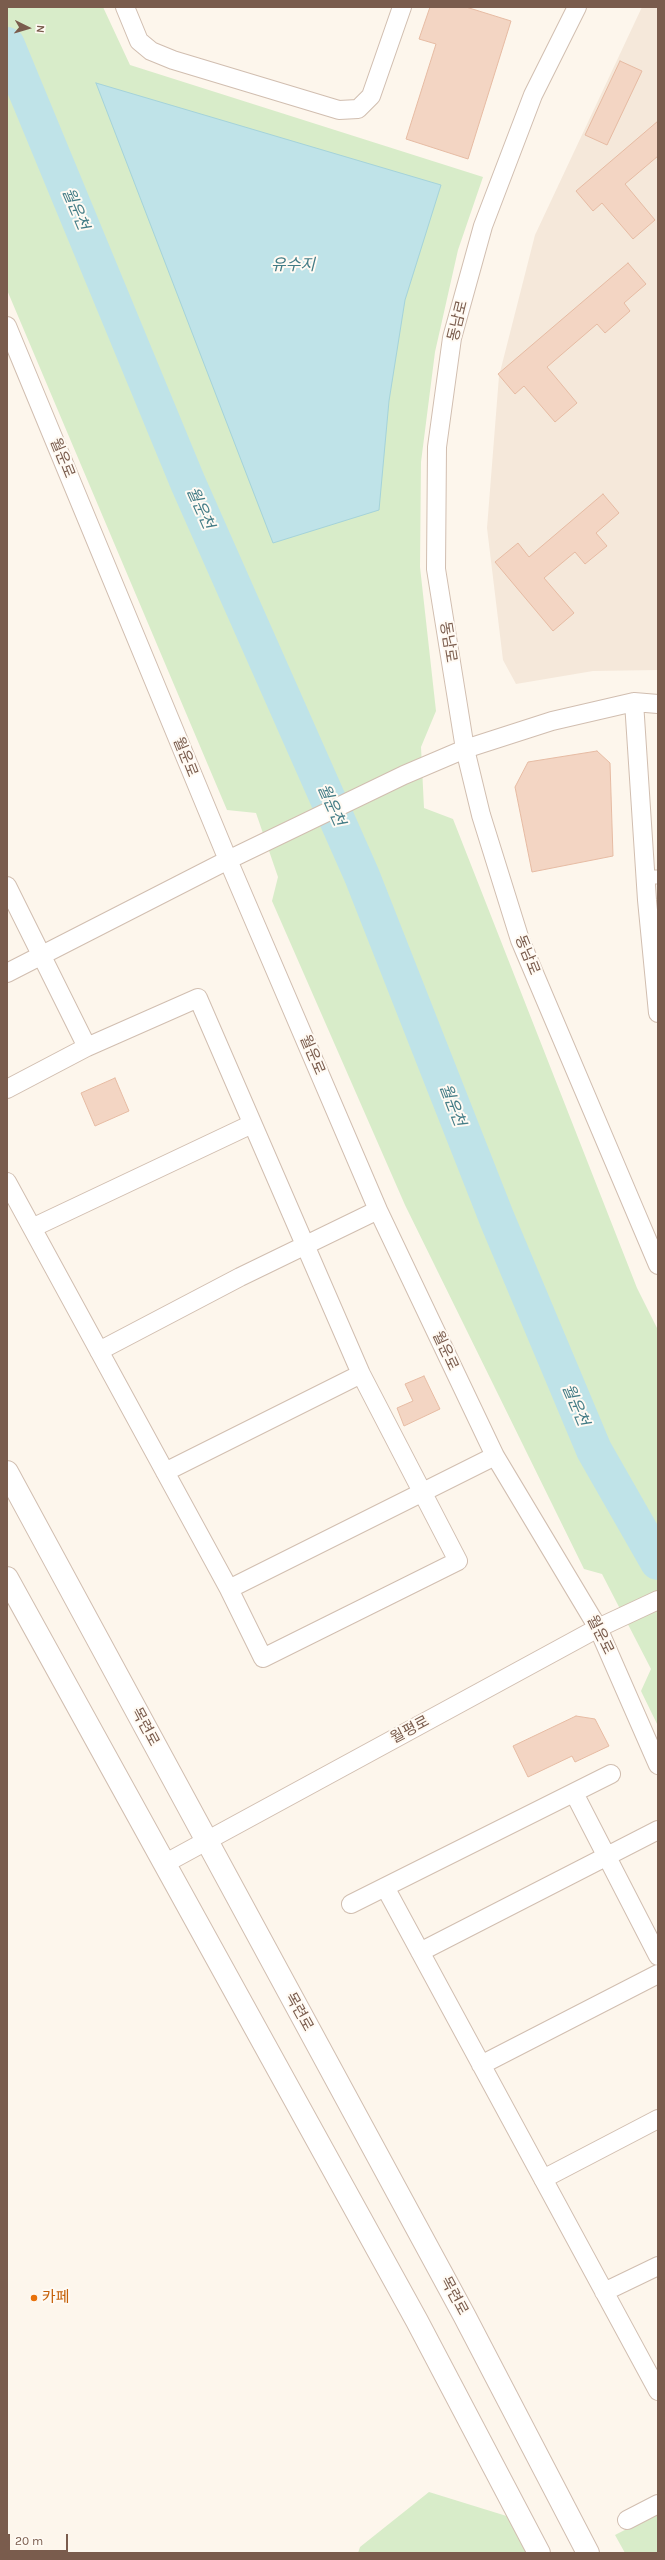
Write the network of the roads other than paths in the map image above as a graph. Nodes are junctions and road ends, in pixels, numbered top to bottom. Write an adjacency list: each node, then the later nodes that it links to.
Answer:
1 (125, 7): 2 (street)
2 (402, 7)
3 (574, 8): 7 (street, 동남로)
4 (7, 326): 8 (street, 월운로)
5 (634, 702): 6 (street); 7 (street); 9 (street)
6 (658, 704)
7 (465, 750): 8 (street); 21 (street, 동남로)
8 (228, 860): 11 (street); 18 (street, 월운로)
9 (652, 877): 13 (street)
10 (7, 886): 11 (street)
11 (41, 956): 12 (street); 14 (street)
12 (7, 973)
13 (658, 1013)
14 (87, 1047): 15 (street); 16 (street)
15 (7, 1089)
16 (252, 1124): 19 (street); 20 (street)
17 (7, 1182): 19 (street)
18 (378, 1210): 20 (street); 24 (street, 월운로)
19 (32, 1228): 22 (street)
20 (304, 1246): 22 (street); 23 (street)
21 (656, 1255)
22 (99, 1351): 26 (street)
23 (361, 1374): 26 (street); 27 (street)
24 (494, 1456): 27 (street); 31 (street, 월운로)
25 (7, 1472): 36 (street, 목련로)
26 (165, 1472): 29 (street)
27 (421, 1493): 29 (street); 29 (street)
28 (7, 1578): 38 (street)
29 (229, 1589)
30 (658, 1600): 31 (street, 월평로)
31 (598, 1628): 32 (street, 월운로); 36 (street, 월평로)
32 (658, 1765)
33 (611, 1774): 34 (street)
34 (574, 1793): 37 (street); 39 (street)
35 (658, 1830): 37 (street)
36 (206, 1840): 38 (street, 월평로); 53 (street, 목련로)
37 (607, 1856): 41 (street); 42 (street)
38 (164, 1864): 52 (street)
39 (385, 1887): 40 (street); 41 (street)
40 (351, 1904)
41 (420, 1952): 44 (street)
42 (658, 1956)
43 (658, 1974): 44 (street)
44 (481, 2065): 46 (street)
45 (658, 2119): 46 (street)
46 (543, 2179): 48 (street)
47 (658, 2266): 48 (street)
48 (604, 2292): 49 (street)
49 (658, 2391)
50 (658, 2504): 51 (street)
51 (628, 2520)
52 (539, 2553)
53 (588, 2553)

